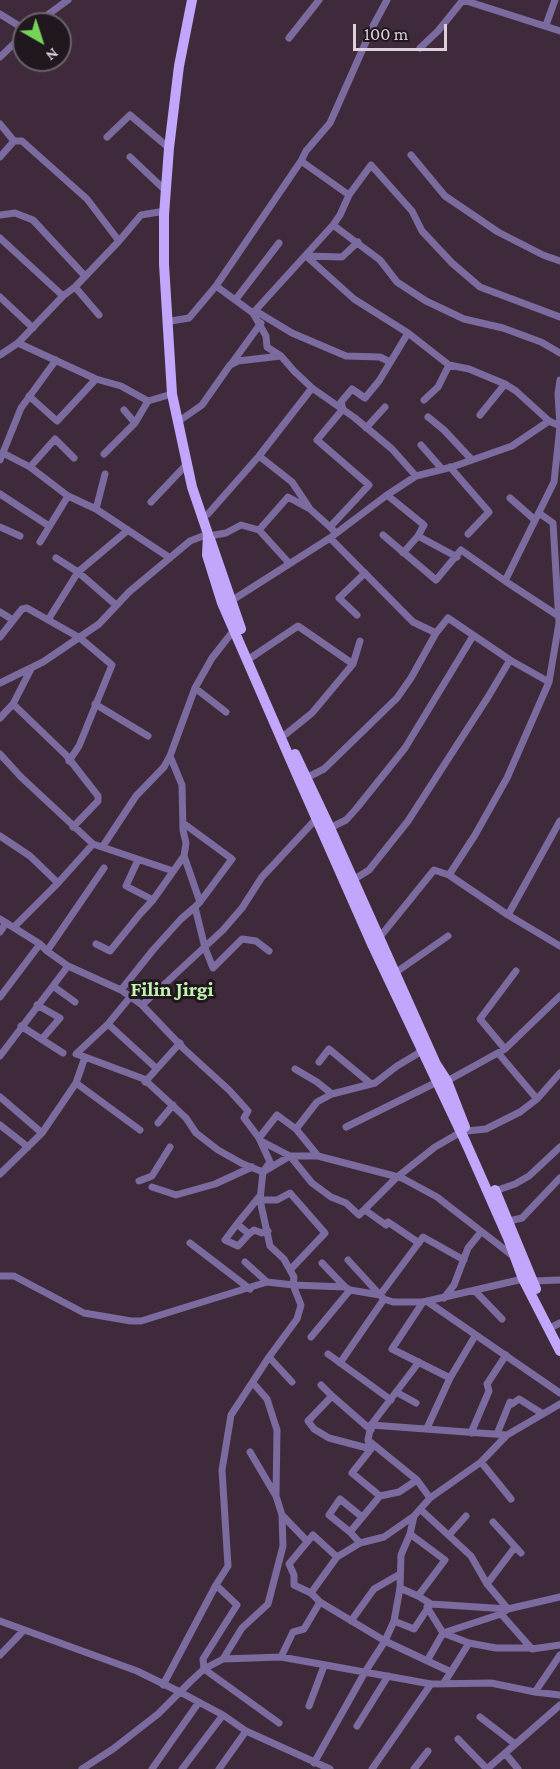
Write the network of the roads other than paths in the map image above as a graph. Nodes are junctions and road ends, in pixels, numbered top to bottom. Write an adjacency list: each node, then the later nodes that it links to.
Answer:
1 (68, 0): 7 (street)
2 (194, 0): 17 (main road); 42 (main road)
3 (319, 0): 10 (street)
4 (387, 0): 21 (street)
5 (463, 0): 8 (street); 12 (street)
6 (555, 0): 8 (street)
7 (52, 12)
8 (546, 25): 9 (street)
9 (560, 31)
10 (289, 38)
11 (12, 46): 13 (street)
12 (420, 48)
13 (0, 57)
14 (0, 124): 16 (street)
15 (107, 137): 17 (street)
16 (15, 141): 19 (street); 28 (street)
17 (169, 148): 22 (main road)
18 (411, 155): 32 (street)
19 (0, 157)
20 (130, 157): 22 (street)
21 (301, 161): 23 (street); 34 (street)
22 (166, 191): 24 (main road)
23 (349, 195): 26 (street); 41 (street)
24 (165, 211): 28 (street); 58 (main road)
25 (0, 215): 33 (street)
26 (333, 225): 29 (street); 31 (street)
27 (0, 238): 36 (street)
28 (119, 241): 33 (street)
29 (357, 242): 31 (street); 47 (street)
30 (279, 243): 38 (street)
31 (306, 256): 39 (street); 45 (street)
32 (560, 261)
33 (84, 275): 35 (street)
34 (216, 286): 38 (street); 42 (street)
35 (75, 287): 36 (street); 40 (street)
36 (63, 296): 44 (street)
37 (0, 297): 44 (street)
38 (236, 299): 39 (street)
39 (253, 313): 43 (street); 51 (street)
40 (99, 315)
41 (560, 317)
42 (171, 321): 67 (main road)
43 (261, 323): 49 (street); 52 (street)
44 (33, 328): 46 (street)
45 (408, 333): 51 (street); 53 (street)
46 (18, 343): 48 (street); 50 (street)
47 (560, 353)
48 (0, 355)
49 (281, 356): 52 (street); 57 (street)
50 (56, 360): 54 (street); 59 (street)
51 (390, 362): 63 (street)
52 (230, 365): 67 (street)
53 (449, 365): 56 (street); 60 (street)
54 (96, 379): 59 (street); 61 (street)
55 (560, 380): 70 (street)
56 (505, 384): 65 (street); 68 (street)
57 (312, 388): 63 (street); 74 (street)
58 (172, 394): 61 (street); 78 (main road)
59 (29, 396): 75 (street)
60 (424, 400)
61 (148, 401): 69 (street)
62 (386, 407): 71 (street)
63 (343, 409): 71 (street); 96 (street)
64 (124, 410): 69 (street)
65 (480, 414)
66 (428, 417): 77 (street)
67 (182, 419): 90 (main road)
68 (549, 421): 70 (street); 77 (street)
69 (135, 423): 73 (street)
70 (560, 426): 91 (street)
71 (366, 428): 82 (street)
72 (421, 445): 80 (street)
73 (104, 454)
74 (259, 456): 89 (street); 90 (street)
75 (2, 457): 79 (street)
76 (74, 458): 79 (street)
77 (472, 460): 80 (street)
78 (186, 465): 87 (street); 98 (main road)
79 (30, 467): 85 (street)
80 (446, 468): 82 (street); 97 (street)
81 (105, 474): 88 (street)
82 (416, 476): 84 (street)
83 (0, 494): 92 (street)
84 (387, 495): 96 (street); 101 (street)
85 (68, 496): 88 (street); 92 (street)
86 (510, 498): 91 (street)
87 (151, 502)
88 (96, 509): 94 (street)
89 (310, 509): 95 (street); 96 (street)
90 (208, 514): 98 (main road)
91 (537, 516): 110 (street); 117 (street)
92 (49, 526): 102 (street)
93 (0, 527): 100 (street)
94 (128, 530): 106 (street); 108 (street)
95 (259, 530): 98 (street); 107 (street)
96 (332, 533): 107 (street); 109 (street)
97 (468, 534)
98 (208, 535): 106 (street); 111 (main road); 118 (main road)
99 (383, 535): 103 (street)
100 (20, 536)
101 (418, 536): 103 (street); 104 (street)
102 (40, 542)
103 (403, 553): 104 (street)
104 (457, 557): 110 (street)
105 (56, 558): 108 (street)
106 (170, 558): 112 (street)
107 (289, 563): 111 (street)
108 (78, 572): 112 (street); 116 (street)
109 (364, 573): 114 (street); 119 (street)
110 (505, 581): 117 (street)
111 (231, 601): 124 (main road)
112 (116, 605): 122 (street)
113 (0, 612): 115 (street)
114 (357, 615)
115 (13, 620): 116 (street); 121 (street)
116 (48, 620): 122 (street)
117 (559, 621): 128 (street)
118 (234, 630): 130 (street); 141 (main road)
119 (436, 633): 120 (street); 140 (street)
120 (473, 636): 125 (street); 145 (street)
121 (0, 637)
122 (80, 638): 127 (street); 132 (street)
123 (360, 641): 126 (street)
124 (252, 657): 126 (street); 135 (main road)
125 (510, 660): 128 (street); 154 (street)
126 (353, 664): 135 (street)
127 (31, 669): 129 (street); 131 (street)
128 (549, 682): 153 (street)
129 (0, 683)
130 (195, 688): 133 (street); 138 (street)
131 (13, 704): 134 (street); 139 (street)
132 (95, 704): 136 (street); 139 (street)
133 (226, 711)
134 (0, 718)
135 (285, 734): 140 (main road)
136 (148, 736)
137 (0, 754): 144 (street)
138 (170, 756): 143 (street); 148 (street)
139 (69, 761): 144 (street)
140 (306, 778): 145 (main road)
141 (317, 818): 167 (street); 182 (main road)
142 (560, 821): 158 (street)
143 (183, 823): 149 (street); 157 (street)
144 (74, 827): 147 (street)
145 (330, 828): 154 (main road)
146 (0, 836): 155 (street)
147 (93, 844): 148 (street); 155 (street)
148 (103, 846): 150 (street)
149 (184, 856): 152 (street); 157 (street)
150 (138, 860): 152 (street); 156 (street)
151 (104, 868): 168 (street)
152 (173, 871): 156 (street)
153 (449, 875): 158 (street); 163 (street)
154 (353, 880): 163 (main road)
155 (58, 883): 160 (street)
156 (153, 900): 165 (street)
157 (198, 904): 167 (street); 174 (street)
158 (508, 915): 166 (street)
159 (3, 921): 160 (street); 161 (street)
160 (14, 927): 164 (street)
161 (0, 932)
162 (448, 936): 172 (street)
163 (379, 938): 172 (main road)
164 (40, 944): 168 (street); 177 (street)
165 (96, 944)
166 (560, 946)
167 (205, 948): 169 (street); 180 (street)
168 (47, 951): 170 (street)
169 (269, 951)
170 (68, 966): 173 (street); 174 (street)
171 (516, 971): 187 (street)
172 (395, 973): 182 (main road)
173 (53, 986): 178 (street); 179 (street)
174 (121, 990): 175 (street)
175 (131, 996): 180 (street); 181 (street)
176 (560, 996): 187 (street)
177 (0, 997)
178 (75, 1002)
179 (37, 1005): 183 (street); 184 (street)
180 (142, 1005): 185 (street)
181 (108, 1023): 190 (street); 192 (street)
182 (414, 1025): 186 (main road); 196 (main road)
183 (21, 1026): 184 (street); 189 (street)
184 (42, 1040): 188 (street)
185 (180, 1043): 192 (street); 210 (street)
186 (422, 1052): 196 (main road); 198 (street)
187 (502, 1052): 196 (street); 201 (street)
188 (63, 1053)
189 (0, 1056)
190 (85, 1057): 195 (street); 197 (street)
191 (319, 1062): 198 (street)
192 (156, 1068): 195 (street)
193 (295, 1070): 199 (street)
194 (560, 1073): 201 (street)
195 (145, 1082): 202 (street)
196 (442, 1082): 205 (street); 208 (main road)
197 (76, 1083): 207 (street); 209 (street)
198 (370, 1083): 199 (street)
199 (332, 1094): 206 (street)
200 (0, 1097): 209 (street)
201 (537, 1099): 208 (street)
202 (173, 1105): 203 (street); 216 (street)
203 (158, 1123)
204 (0, 1125): 211 (street)
205 (346, 1127)
206 (296, 1129): 210 (street); 215 (street)
207 (140, 1130)
208 (464, 1132): 219 (street); 223 (main road); 233 (main road)
209 (42, 1133): 211 (street)
210 (260, 1139): 214 (street); 217 (street)
211 (28, 1147): 218 (street)
212 (170, 1147): 221 (street)
213 (560, 1147): 223 (street)
214 (290, 1156): 215 (street); 217 (street); 225 (street)
215 (318, 1156): 219 (street)
216 (252, 1167): 217 (street); 222 (street)
217 (263, 1172): 224 (street)
218 (0, 1174)
219 (396, 1178): 225 (street); 229 (street)
220 (560, 1178): 226 (street)
221 (139, 1181)
222 (152, 1187)
223 (495, 1191): 226 (main road)
224 (259, 1198): 227 (street); 228 (street); 238 (street)
225 (365, 1210): 232 (street)
226 (509, 1221): 240 (main road)
227 (237, 1224): 230 (street); 230 (street)
228 (268, 1232): 230 (street); 238 (street)
229 (481, 1232): 233 (street); 235 (street)
230 (249, 1234)
231 (190, 1243): 244 (street)
232 (419, 1243): 235 (street); 247 (street)
233 (513, 1256): 240 (main road)
234 (348, 1260): 247 (street)
235 (464, 1260): 248 (street)
236 (245, 1262): 242 (street)
237 (322, 1263): 245 (street)
238 (290, 1270): 243 (street)
239 (0, 1275): 244 (street)
240 (528, 1280): 241 (street); 246 (street); 251 (main road); 255 (main road)
241 (560, 1280)
242 (267, 1282): 243 (street); 244 (street)
243 (293, 1285): 245 (street); 258 (street)
244 (250, 1289)
245 (348, 1289): 247 (street); 253 (street)
246 (475, 1291): 248 (street); 250 (street)
247 (382, 1297): 249 (street); 260 (street)
248 (444, 1298): 249 (street)
249 (426, 1302): 252 (street); 259 (street)
250 (502, 1319)
251 (557, 1325): 254 (main road)
252 (475, 1336): 257 (street); 261 (street)
253 (311, 1337)
254 (560, 1338)
255 (560, 1351)
256 (328, 1354): 260 (street)
257 (506, 1355): 266 (street); 274 (street)
258 (269, 1357): 262 (street); 263 (street)
259 (419, 1362): 261 (street); 265 (street)
260 (340, 1364): 268 (street)
261 (450, 1378): 273 (street)
262 (292, 1382)
263 (253, 1383): 282 (street); 300 (street)
264 (321, 1385): 267 (street)
265 (396, 1392): 268 (street); 269 (street)
266 (560, 1393)
267 (332, 1396): 272 (street); 278 (street)
268 (391, 1400): 272 (street)
269 (416, 1403)
270 (560, 1404): 271 (street)
271 (543, 1414): 275 (street); 276 (street)
272 (371, 1427): 273 (street); 277 (street)
273 (427, 1428): 274 (street)
274 (471, 1433): 275 (street)
275 (497, 1434): 276 (street)
276 (507, 1435): 280 (street)
277 (368, 1440): 278 (street); 281 (street)
278 (371, 1449): 283 (street)
279 (250, 1452): 282 (street)
280 (482, 1462): 284 (street); 285 (street)
281 (417, 1480): 283 (street); 284 (street)
282 (276, 1496): 287 (street)
283 (380, 1496): 290 (street)
284 (430, 1498): 286 (street)
285 (511, 1499)
286 (420, 1509): 288 (street); 294 (street)
287 (282, 1515): 295 (street); 321 (street)
288 (414, 1516): 293 (street); 296 (street)
289 (466, 1516): 294 (street)
290 (362, 1517): 292 (street); 292 (street)
291 (493, 1522): 299 (street)
292 (350, 1532): 296 (street)
293 (410, 1534): 298 (street); 303 (street)
294 (448, 1535): 299 (street)
295 (307, 1541): 297 (street); 302 (street)
296 (360, 1543): 297 (street)
297 (337, 1557): 302 (street)
298 (399, 1574): 301 (street); 310 (street)
299 (487, 1584): 307 (street)
300 (216, 1585): 324 (street); 330 (street)
301 (400, 1588): 303 (street); 311 (street)
302 (311, 1593): 305 (street)
303 (418, 1596): 306 (street)
304 (560, 1597): 307 (street)
305 (320, 1602): 310 (street); 320 (street)
306 (429, 1606): 307 (street); 311 (street); 313 (street)
307 (508, 1609): 308 (street)
308 (501, 1614): 313 (street); 317 (street)
309 (0, 1621): 312 (street)
310 (351, 1621): 314 (street)
311 (394, 1621): 314 (street)
312 (23, 1630): 318 (street); 330 (street)
313 (443, 1633): 315 (street); 322 (street)
314 (385, 1641): 322 (street); 325 (street)
315 (469, 1643): 317 (street); 326 (street)
316 (560, 1645): 317 (street)
317 (530, 1648)
318 (0, 1655)
319 (560, 1655): 332 (street)
320 (281, 1657): 321 (street); 323 (street)
321 (223, 1659): 324 (street)
322 (427, 1661): 326 (street)
323 (324, 1666): 325 (street); 336 (street)
324 (204, 1670): 331 (street); 339 (street)
325 (365, 1672): 327 (street); 346 (street)
326 (452, 1672): 329 (street)
327 (388, 1676): 328 (street); 340 (street)
328 (431, 1684): 329 (street); 352 (street)
329 (443, 1684): 332 (street)
330 (163, 1685): 331 (street)
331 (180, 1692): 334 (street); 347 (street)
332 (535, 1692): 333 (street)
333 (560, 1695)
334 (200, 1702): 337 (street); 348 (street)
335 (560, 1705): 343 (street)
336 (309, 1706)
337 (223, 1715): 341 (street); 349 (street)
338 (480, 1717): 343 (street)
339 (279, 1723)
340 (357, 1726)
341 (246, 1731): 346 (street); 350 (street)
342 (458, 1739): 354 (street)
343 (515, 1744): 345 (street)
344 (428, 1751): 353 (street)
345 (505, 1753): 354 (street); 355 (street)
346 (318, 1766): 351 (street)
347 (81, 1769)
348 (152, 1769)
349 (182, 1769)
350 (219, 1769)
351 (330, 1769)
352 (372, 1769)
353 (414, 1769)
354 (487, 1769)
355 (518, 1769)

